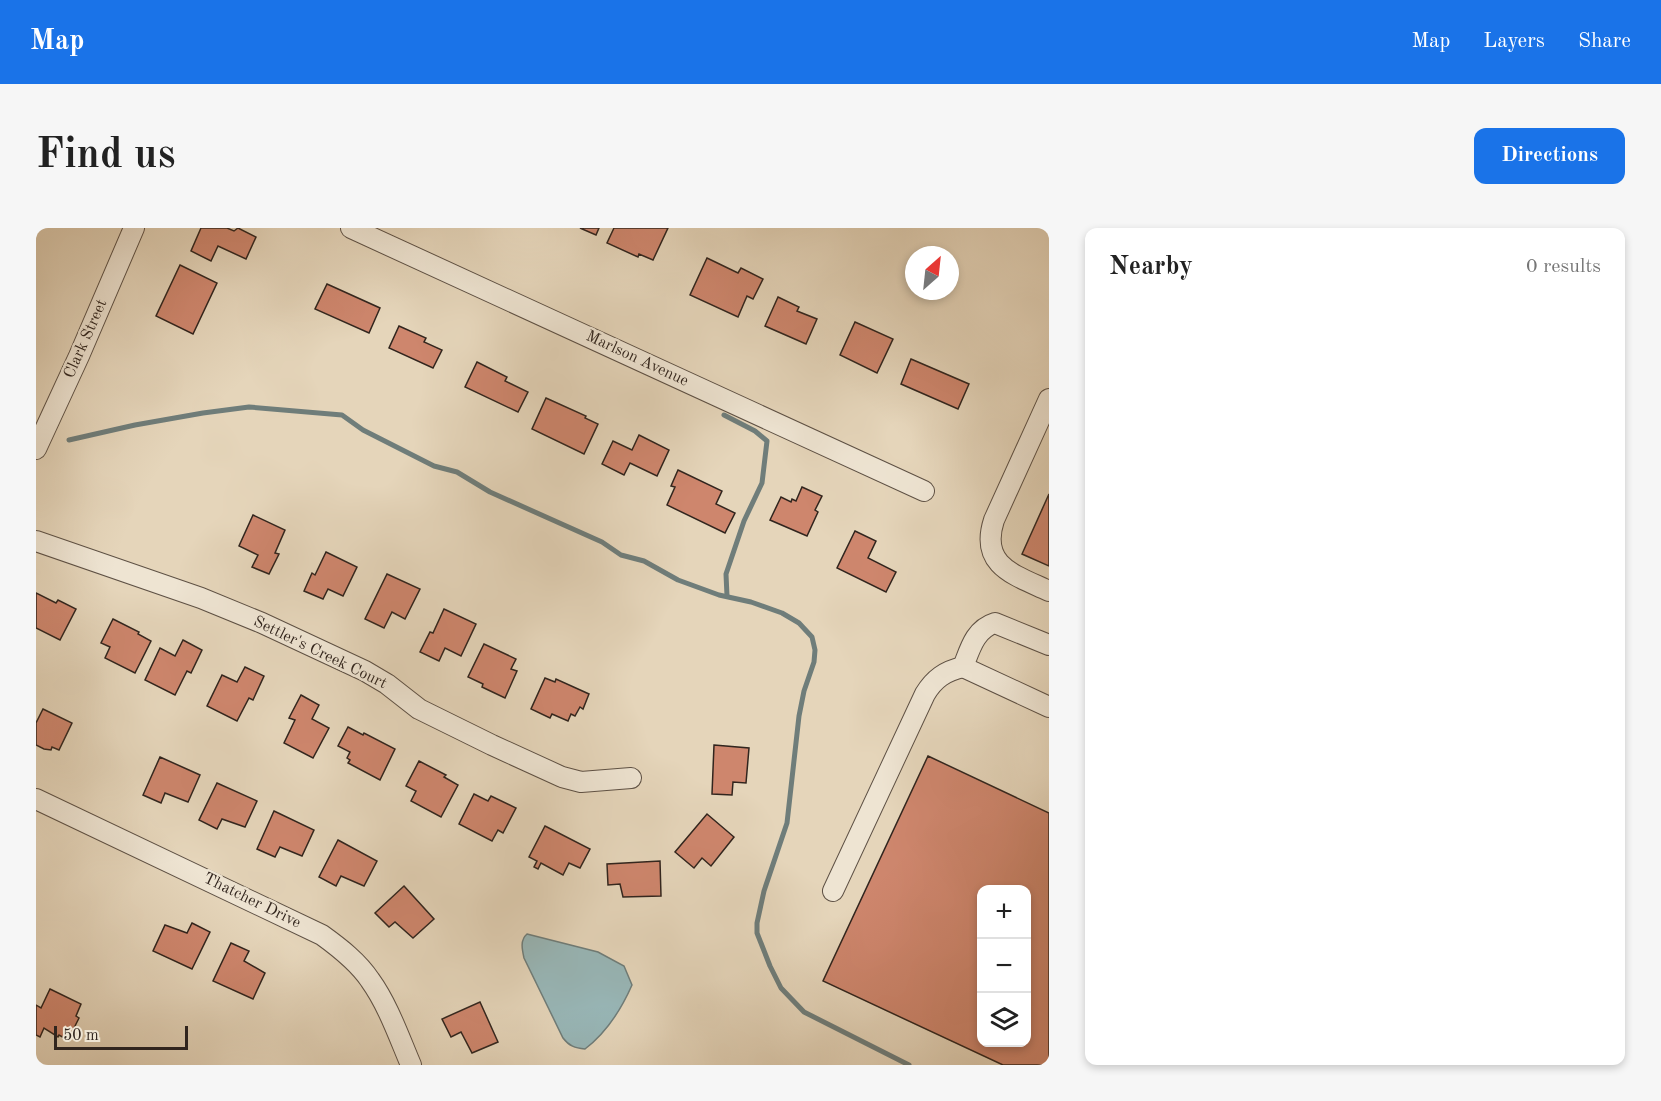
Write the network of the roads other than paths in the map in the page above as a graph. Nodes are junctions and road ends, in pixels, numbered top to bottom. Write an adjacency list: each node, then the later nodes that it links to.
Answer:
1 (134, 228): 4 (street, Clark Street)
2 (351, 228): 5 (street, Marlson Avenue)
3 (1049, 399): 7 (street)
4 (36, 449)
5 (924, 491)
6 (36, 541): 11 (street, Settler's Creek Court)
7 (1049, 591)
8 (1049, 645): 9 (street)
9 (963, 667): 10 (street); 13 (street)
10 (1049, 707)
11 (631, 778)
12 (36, 799): 14 (street, Thatcher Drive)
13 (833, 891)
14 (411, 1065)

